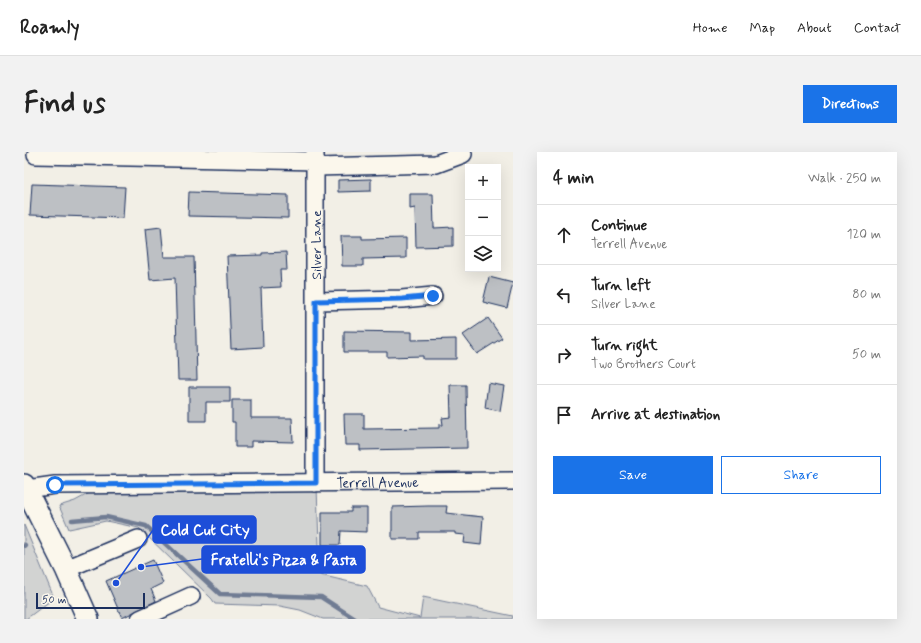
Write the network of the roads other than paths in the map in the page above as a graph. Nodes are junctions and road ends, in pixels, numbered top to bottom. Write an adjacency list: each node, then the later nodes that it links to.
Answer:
1 (463, 154): 3 (street)
2 (36, 155): 3 (street)
3 (315, 160): 5 (street, Silver Lane)
4 (433, 296): 5 (street)
5 (316, 301): 7 (street, Silver Lane)
6 (513, 481): 7 (street, Terrell Avenue)
7 (316, 483): 8 (street, Terrell Avenue)
8 (25, 487): 10 (main road)
9 (138, 539): 10 (street)
10 (66, 569): 12 (main road)
11 (191, 596): 13 (street)
12 (88, 619)
13 (140, 619)

